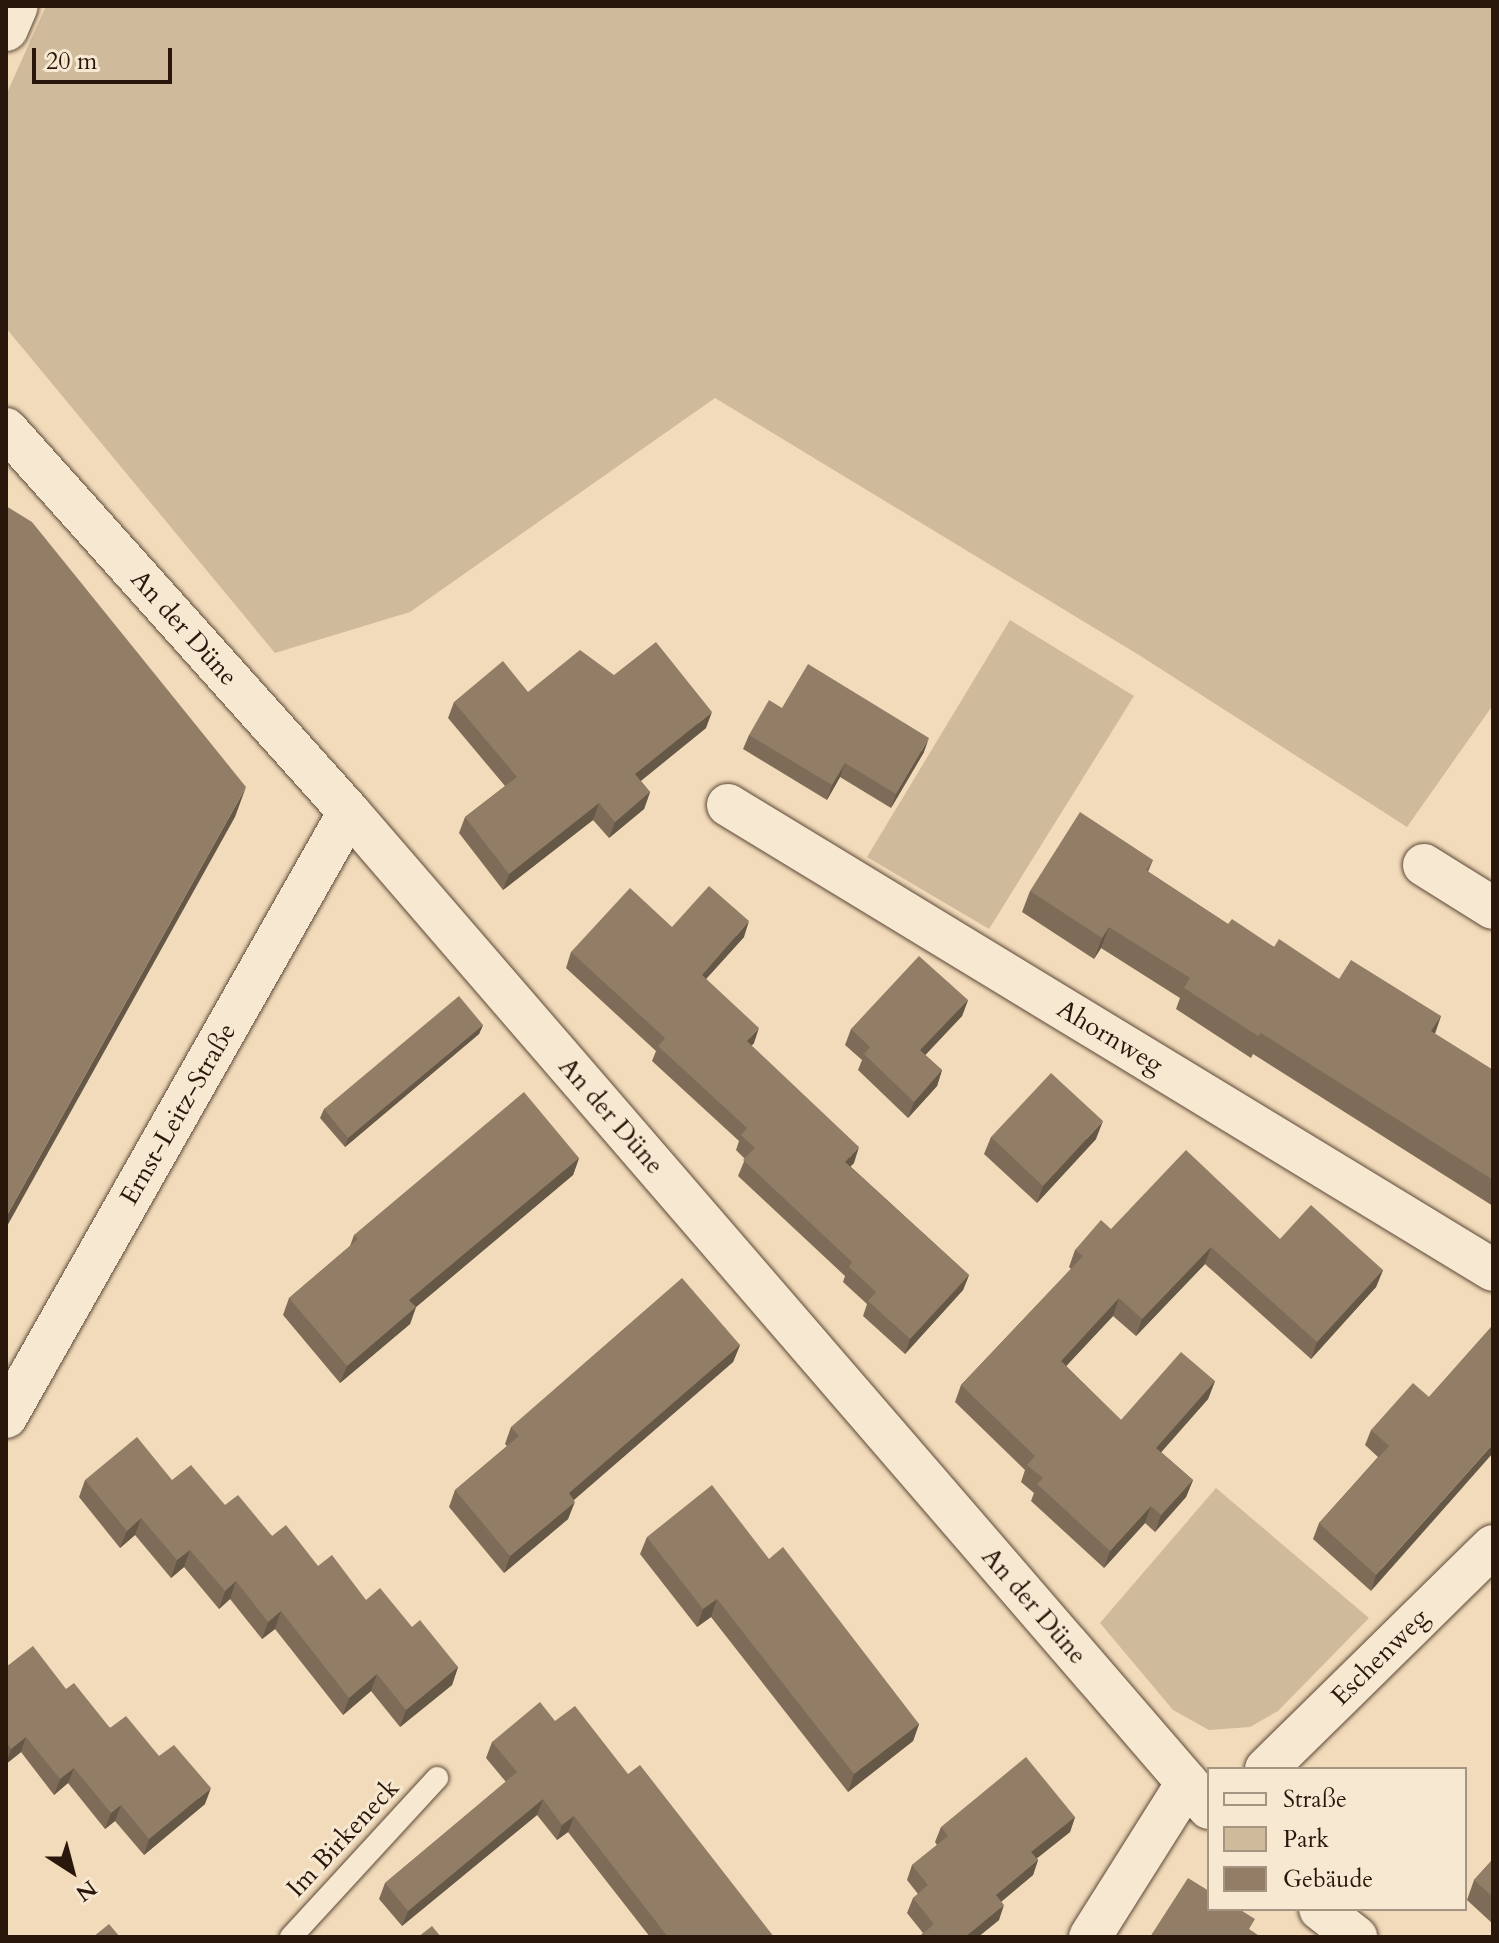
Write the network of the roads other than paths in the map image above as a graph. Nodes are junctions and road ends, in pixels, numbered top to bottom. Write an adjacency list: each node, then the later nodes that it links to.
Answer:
1 (16, 6): 2 (street)
2 (6, 29)
3 (6, 429): 5 (street, An der Düne)
4 (728, 805): 8 (street, Ahornweg)
5 (349, 812): 9 (street, Ernst-Leitz-Straße); 13 (street, An der Düne)
6 (1424, 865): 7 (street)
7 (1493, 908)
8 (1493, 1270)
9 (6, 1417)
10 (1493, 1546): 11 (street, Eschenweg)
11 (1268, 1767)
12 (437, 1778): 15 (lane, Im Birkeneck)
13 (1198, 1796): 16 (street)
14 (1323, 1911): 17 (street)
15 (291, 1937)
16 (1090, 1937)
17 (1356, 1937)

